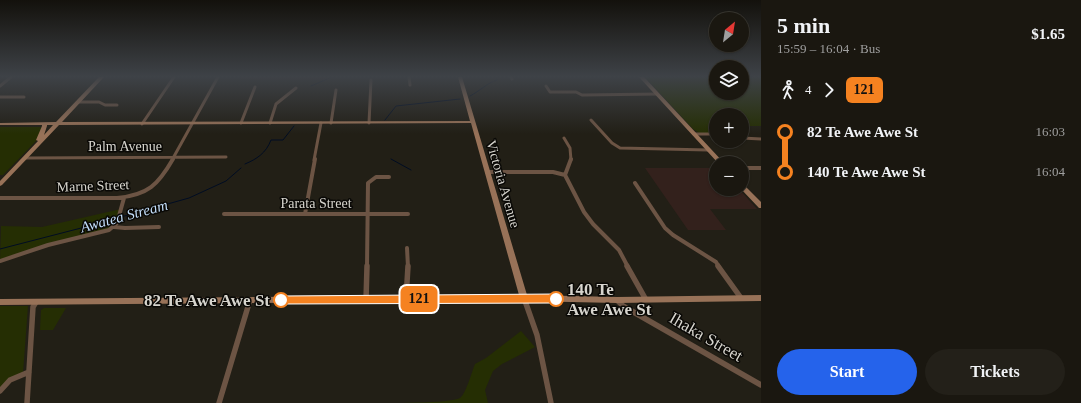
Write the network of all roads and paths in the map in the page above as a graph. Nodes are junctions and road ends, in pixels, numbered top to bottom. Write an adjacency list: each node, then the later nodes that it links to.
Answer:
1 (84, 96): 12 (main road)
2 (161, 96): 25 (street)
3 (208, 96): 16 (street, Marne Street)
4 (251, 96): 17 (street)
5 (286, 96): 18 (street)
6 (335, 96): 20 (street)
7 (370, 96): 21 (street)
8 (465, 96): 15 (main road, Victoria Avenue)
9 (659, 96): 26 (main road)
10 (0, 97): 11 (street)
11 (24, 97)
12 (78, 102): 13 (street); 24 (main road)
13 (117, 105)
14 (591, 120): 32 (street)
15 (472, 122): 21 (main road); 39 (main road, Victoria Avenue)
16 (193, 123): 17 (main road); 25 (main road); 34 (street, Marne Street)
17 (240, 123): 18 (main road)
18 (270, 123): 19 (main road)
19 (321, 123): 20 (main road); 50 (street)
20 (331, 123): 21 (main road)
21 (369, 123)
22 (0, 124): 23 (main road)
23 (43, 124): 24 (main road); 31 (main road)
24 (57, 124): 25 (main road); 31 (main road)
25 (142, 124)
26 (694, 134): 27 (street); 32 (main road)
27 (709, 134)
28 (564, 138): 40 (street)
29 (749, 138): 30 (street)
30 (761, 139)
31 (37, 145): 36 (main road)
32 (708, 150): 33 (main road)
33 (714, 156)
34 (174, 157): 35 (street, Palm Avenue); 36 (street, Palm Avenue); 47 (street, Marne Street)
35 (226, 157)
36 (25, 158): 41 (main road)
37 (749, 168): 38 (street)
38 (761, 168)
39 (487, 172): 40 (street); 57 (main road, Victoria Avenue)
40 (565, 174): 58 (street)
41 (3, 177): 44 (main road)
42 (389, 177): 51 (street)
43 (635, 183): 59 (street)
44 (0, 184)
45 (749, 193): 48 (main road)
46 (0, 198): 47 (street, Marne Street)
47 (124, 198): 53 (street)
48 (761, 206)
49 (224, 214): 50 (street, Parata Street)
50 (305, 214): 51 (street, Parata Street)
51 (368, 214): 52 (street, Parata Street); 63 (street)
52 (408, 214)
53 (114, 227): 54 (street); 56 (street)
54 (159, 227)
55 (407, 248): 61 (street)
56 (0, 261)
57 (524, 298): 61 (main road); 64 (main road); 72 (street)
58 (646, 298): 59 (main road); 64 (main road)
59 (741, 298): 60 (main road)
60 (761, 298)
61 (406, 299): 63 (main road)
62 (250, 300): 63 (main road); 66 (main road); 71 (street)
63 (366, 300)
64 (617, 300): 68 (street, Ihaka Street)
65 (0, 302): 66 (main road)
66 (36, 302): 67 (street)
67 (29, 372): 69 (street); 70 (street)
68 (761, 384)
69 (0, 391)
70 (27, 403)
71 (219, 403)
72 (551, 403)

